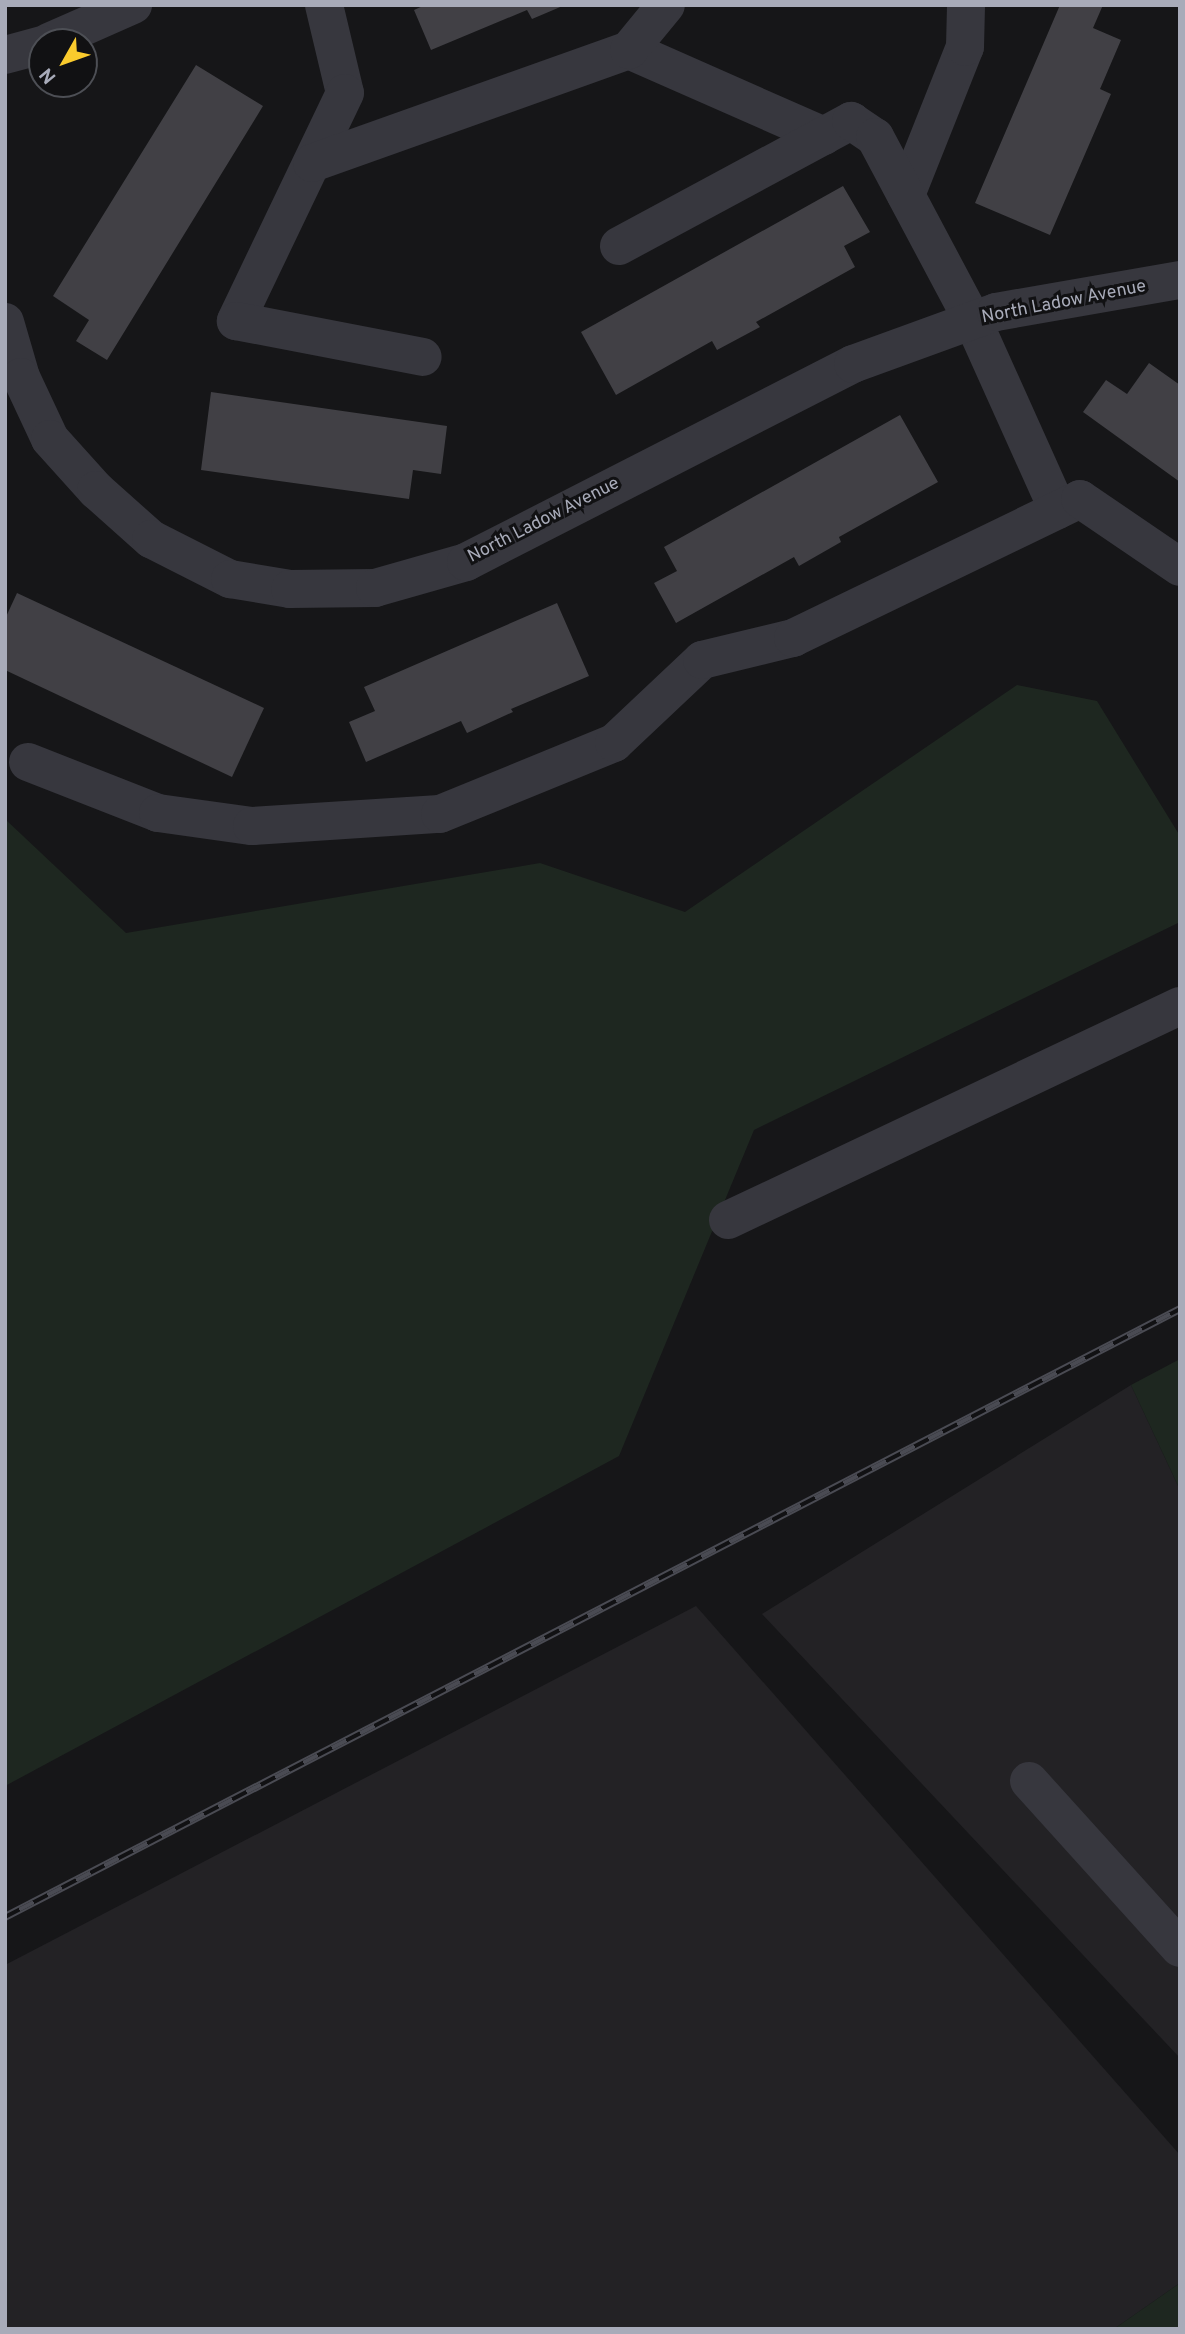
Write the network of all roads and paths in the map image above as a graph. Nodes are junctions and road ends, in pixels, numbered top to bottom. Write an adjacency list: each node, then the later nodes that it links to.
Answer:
1 (133, 5): 5 (street)
2 (324, 5): 10 (street)
3 (666, 5): 7 (street)
4 (966, 5): 11 (street)
5 (81, 28)
6 (28, 49): 8 (street)
7 (629, 50): 9 (street); 10 (street)
8 (5, 55)
9 (824, 136): 11 (street); 12 (street)
10 (312, 163): 16 (street)
11 (906, 195): 14 (street)
12 (619, 246)
13 (1180, 280): 14 (street, North Ladow Avenue)
14 (972, 321): 15 (street, North Ladow Avenue); 17 (street)
15 (5, 322)
16 (423, 357)
17 (1058, 510): 18 (street); 19 (street)
18 (1180, 568)
19 (28, 762)
20 (1180, 1006): 21 (street)
21 (728, 1220)
22 (1029, 1782): 23 (street)
23 (1180, 1948)

